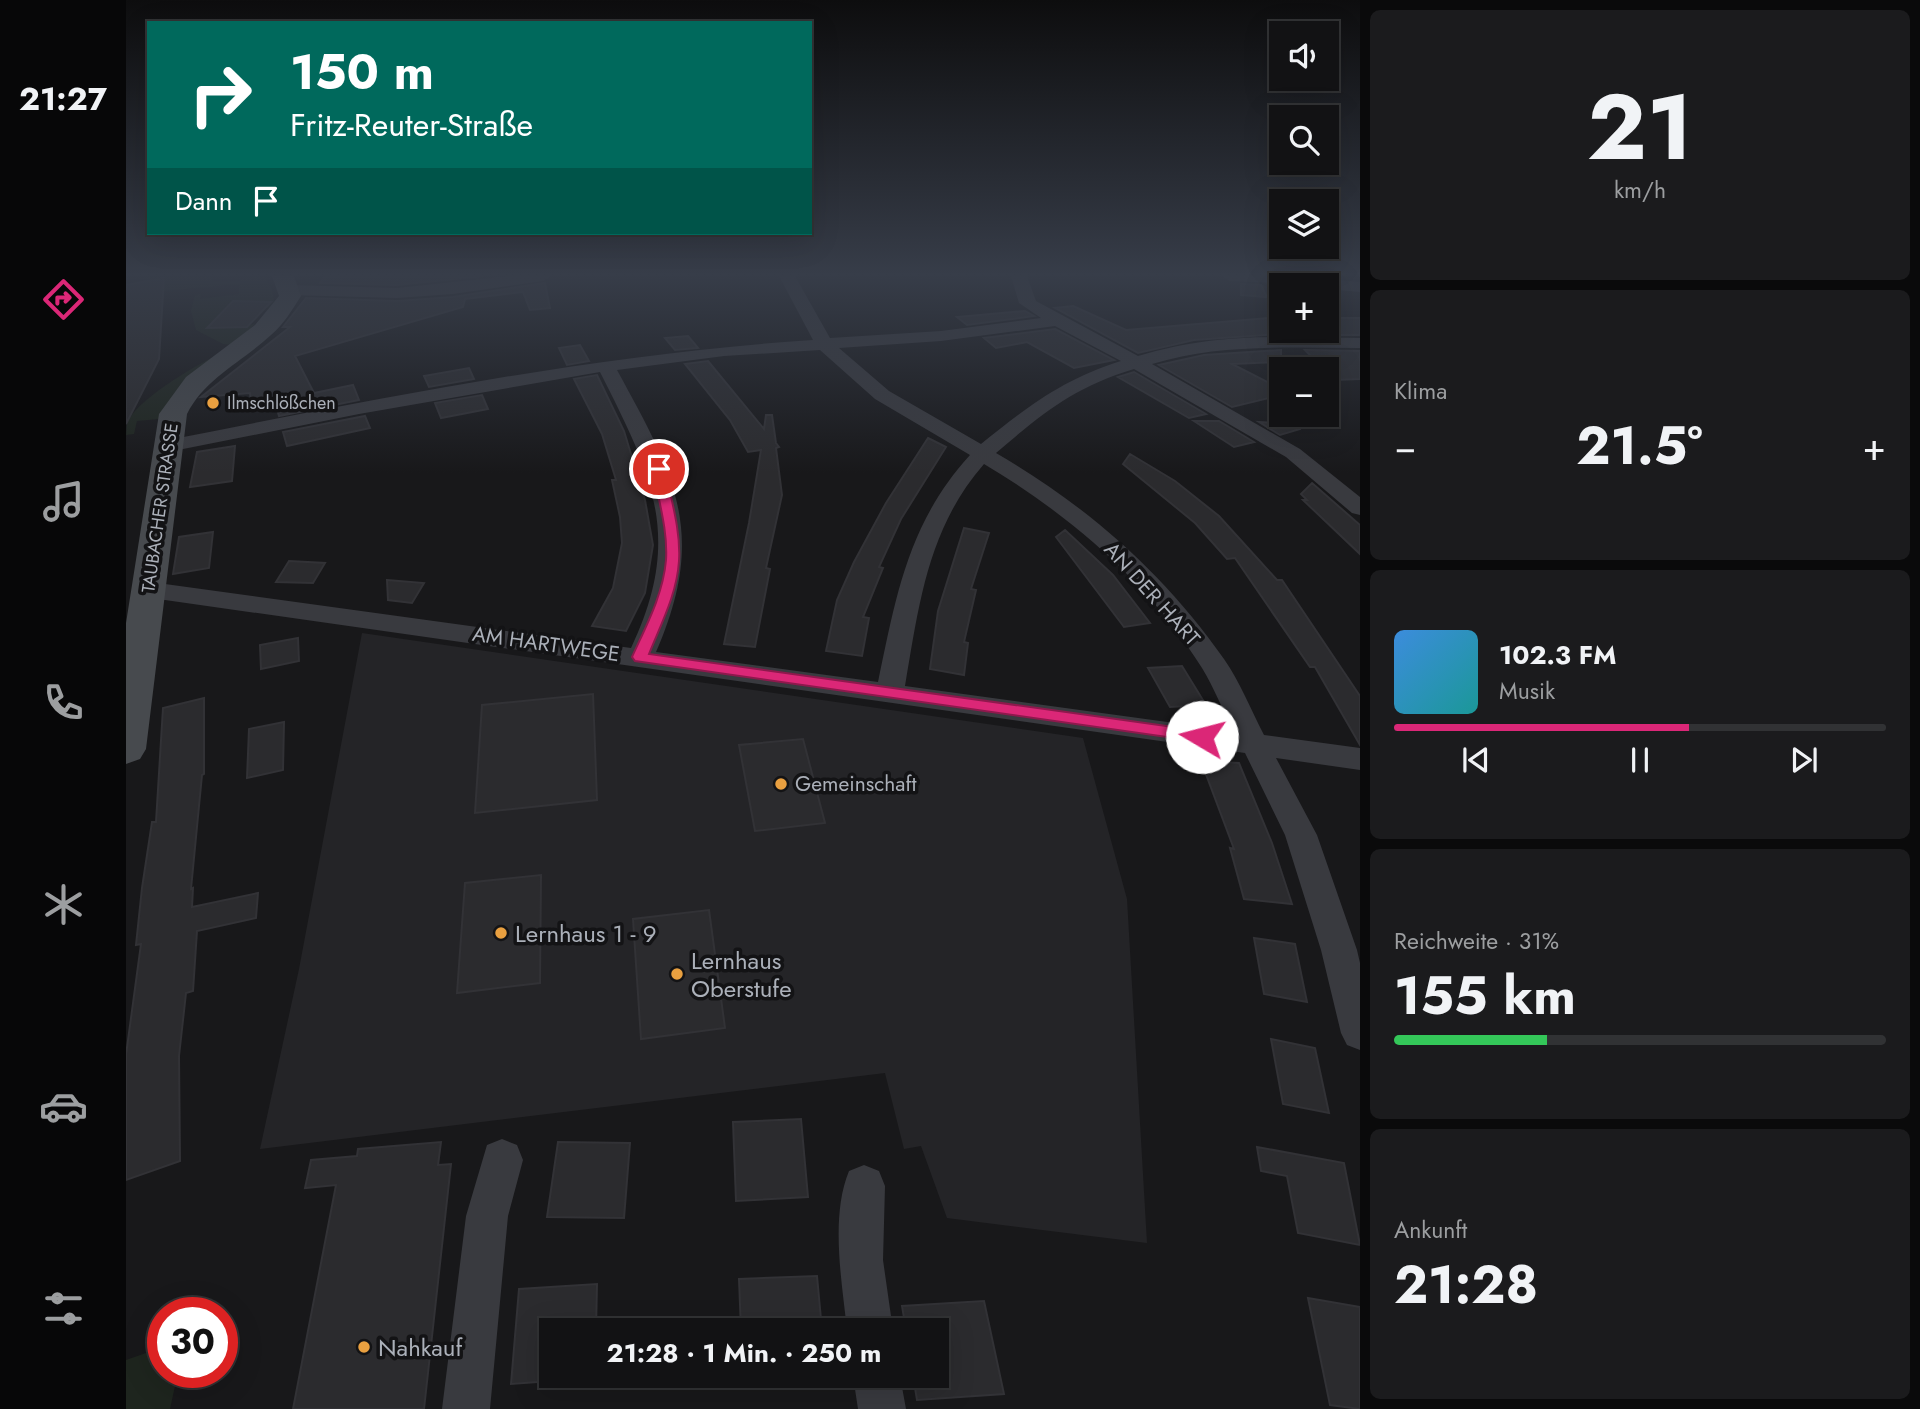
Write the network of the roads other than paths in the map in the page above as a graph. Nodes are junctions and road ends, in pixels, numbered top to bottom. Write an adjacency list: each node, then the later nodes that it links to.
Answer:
1 (251, 342): 9 (street, TAUBACHER STRASSE)
2 (823, 342): 6 (street, AN DER HART)
3 (867, 342): 6 (street)
4 (1095, 342): 7 (street)
5 (1360, 343): 7 (street)
6 (825, 345): 8 (street); 10 (street, AN DER HART)
7 (1134, 362): 10 (street); 11 (street)
8 (606, 366): 9 (street); 13 (street)
9 (168, 446): 12 (street, TAUBACHER STRASSE)
10 (983, 453): 14 (street); 15 (street, AN DER HART)
11 (1360, 508)
12 (147, 594): 13 (street, AM HARTWEGE); 16 (street, TAUBACHER STRASSE)
13 (640, 657): 14 (street, AM HARTWEGE)
14 (890, 693): 15 (street, AM HARTWEGE)
15 (1255, 744): 17 (street, AM HARTWEGE); 18 (street, AN DER HART)
16 (126, 749)
17 (1360, 759)
18 (1360, 1033)
19 (502, 1160): 23 (street)
20 (864, 1186): 21 (street)
21 (868, 1318)
22 (878, 1388): 24 (street)
23 (466, 1409)
24 (881, 1409)

